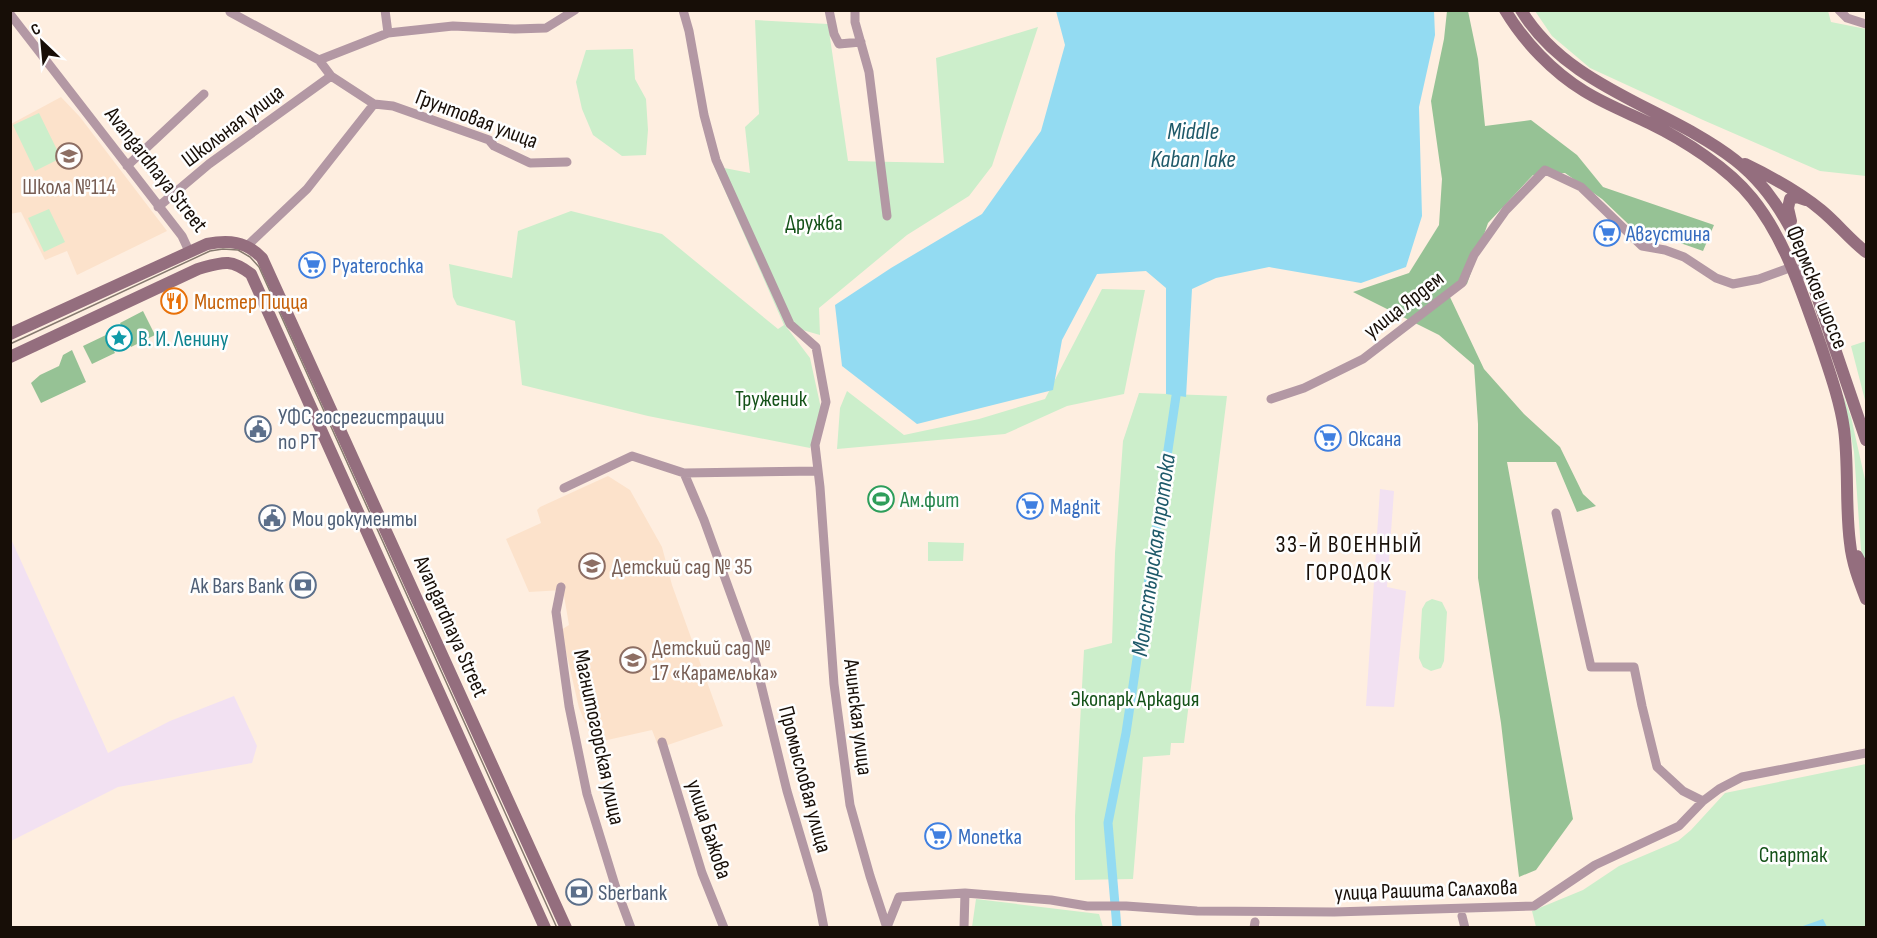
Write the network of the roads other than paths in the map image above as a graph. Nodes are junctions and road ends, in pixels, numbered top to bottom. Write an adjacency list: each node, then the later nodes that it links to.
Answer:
1 (385, 10): 12 (street)
2 (575, 10): 12 (street)
3 (683, 10): 34 (street, Ачинская улица)
4 (829, 10): 13 (street)
5 (855, 10): 13 (street)
6 (1505, 10): 28 (main road, Фермское шоссе)
7 (1521, 10): 18 (main road, Фермское шоссе)
8 (1839, 10): 11 (street)
9 (228, 11): 14 (street, Грунтовая улица)
10 (10, 14): 20 (street, Avangardnaya Street)
11 (1866, 24)
12 (388, 33): 14 (street)
13 (861, 42): 23 (street)
14 (319, 60): 15 (street, Грунтовая улица)
15 (331, 76): 17 (street, Грунтовая улица); 22 (street, Школьная улица)
16 (204, 94): 20 (street)
17 (374, 104): 19 (street, Грунтовая улица); 25 (street)
18 (1735, 160): 21 (main road); 24 (main road, Фермское шоссе)
19 (567, 162)
20 (127, 166): 22 (street, Avangardnaya Street)
21 (1807, 200): 24 (main road, Фермское шоссе); 27 (main road)
22 (158, 207): 26 (street, Avangardnaya Street)
23 (887, 216)
24 (1793, 231): 29 (main road, Фермское шоссе)
25 (247, 246): 26 (main road, Avangardnaya Street); 48 (main road, Avangardnaya Street)
26 (189, 250): 30 (main road)
27 (1866, 252)
28 (1792, 267): 29 (street); 32 (street, улица Ярдем); 38 (main road, Фермское шоссе)
29 (1814, 285): 33 (main road, Фермское шоссе)
30 (10, 334)
31 (10, 357): 47 (main road, Avangardnaya Street)
32 (1270, 399)
33 (1866, 440)
34 (818, 471): 35 (street); 52 (street, Ачинская улица)
35 (684, 473): 36 (street); 51 (street, Промысловая улица)
36 (564, 488)
37 (1556, 513): 44 (street)
38 (1850, 541): 39 (main road); 41 (main road, Фермское шоссе)
39 (1866, 573)
40 (561, 587): 49 (street, Магнитогорская улица)
41 (1866, 599)
42 (662, 742): 50 (street, улица Бажова)
43 (1866, 753): 44 (street, улица Рашита Салахова)
44 (1703, 801): 45 (street, улица Рашита Салахова)
45 (965, 893): 52 (street); 53 (street)
46 (1462, 916): 54 (street)
47 (545, 927)
48 (566, 927)
49 (630, 927)
50 (724, 927)
51 (824, 927)
52 (887, 927)
53 (964, 927)
54 (1465, 927)

